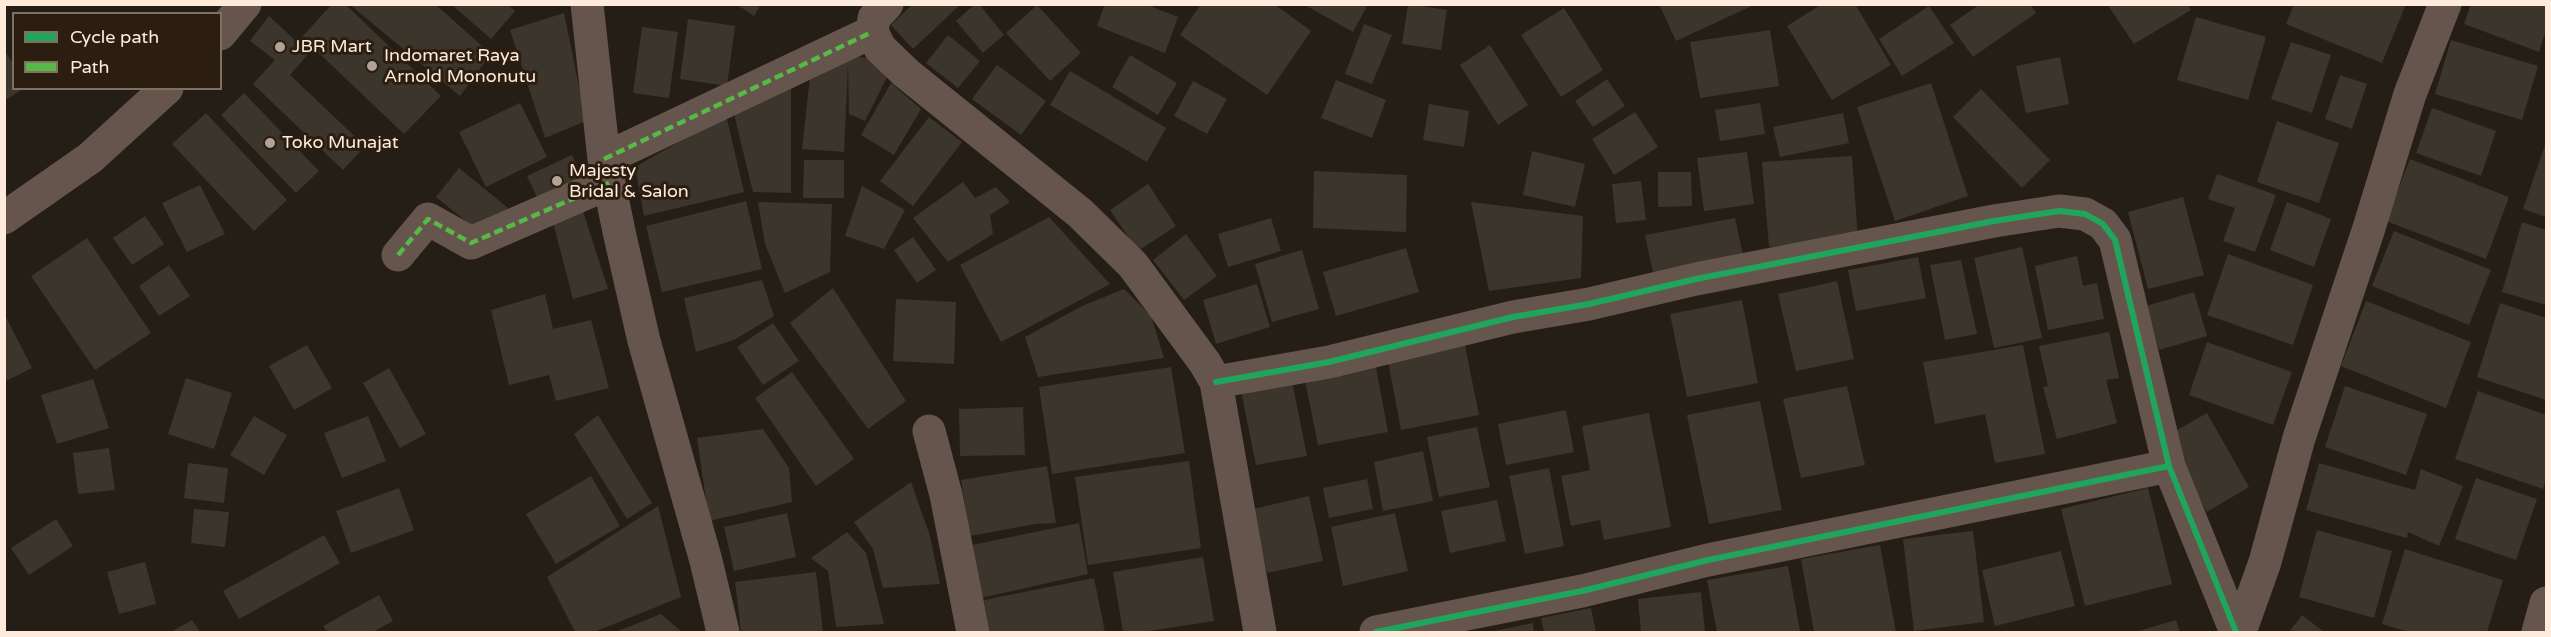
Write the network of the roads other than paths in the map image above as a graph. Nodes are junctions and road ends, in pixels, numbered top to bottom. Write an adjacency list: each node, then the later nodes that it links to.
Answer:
1 (245, 4): 5 (street)
2 (587, 4): 7 (street)
3 (2445, 4): 18 (street)
4 (880, 18): 7 (street); 10 (street)
5 (222, 32)
6 (165, 90): 8 (street)
7 (607, 171): 9 (street); 14 (street)
8 (4, 218)
9 (398, 255)
10 (1216, 382): 12 (street); 16 (street)
11 (929, 431): 15 (street)
12 (2169, 466): 17 (street); 18 (street)
13 (2547, 603): 19 (street)
14 (723, 633)
15 (973, 633)
16 (1260, 633)
17 (1376, 633)
18 (2238, 633)
19 (2538, 633)

